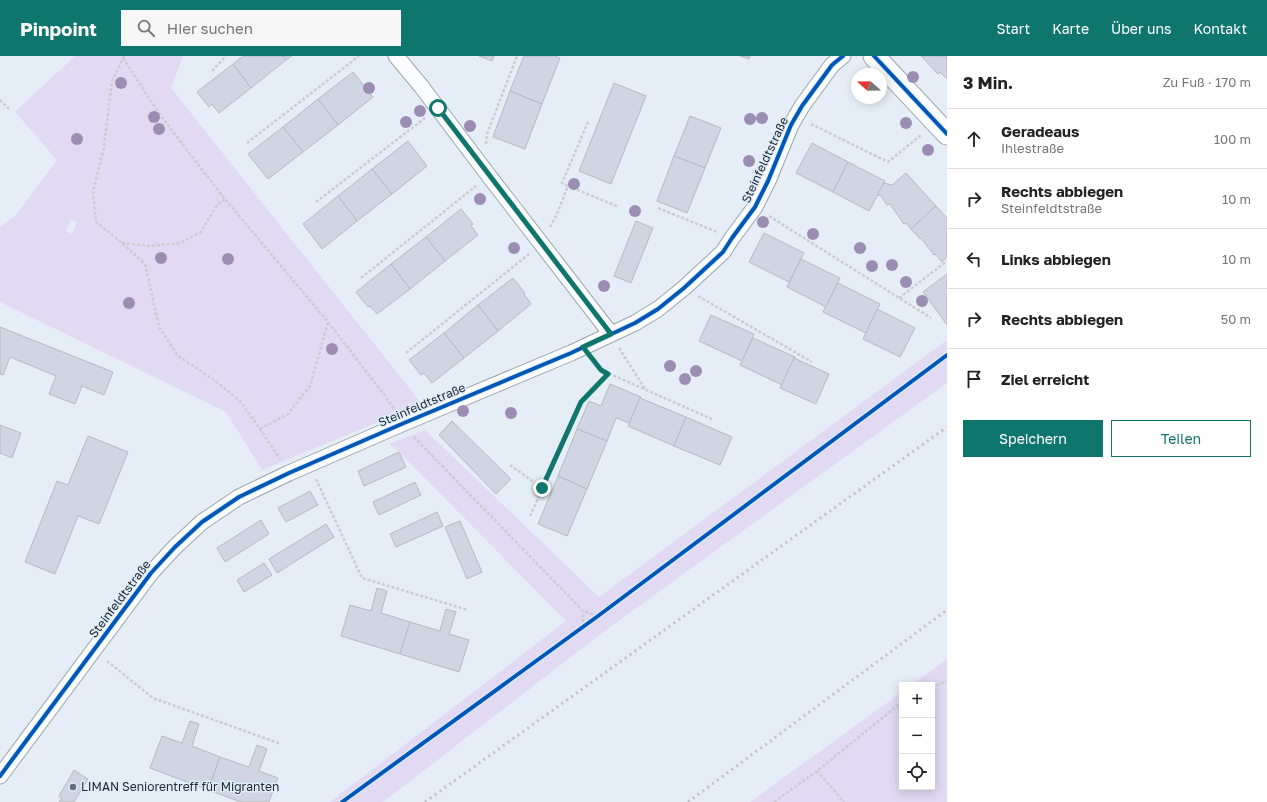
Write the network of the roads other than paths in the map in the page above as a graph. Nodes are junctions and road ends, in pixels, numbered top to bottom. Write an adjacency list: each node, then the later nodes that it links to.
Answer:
1 (396, 56): 5 (street)
2 (843, 56): 5 (street, Steinfeldtstraße)
3 (874, 56): 4 (main road)
4 (942, 128)
5 (611, 334): 6 (street, Steinfeldtstraße)
6 (0, 776)

